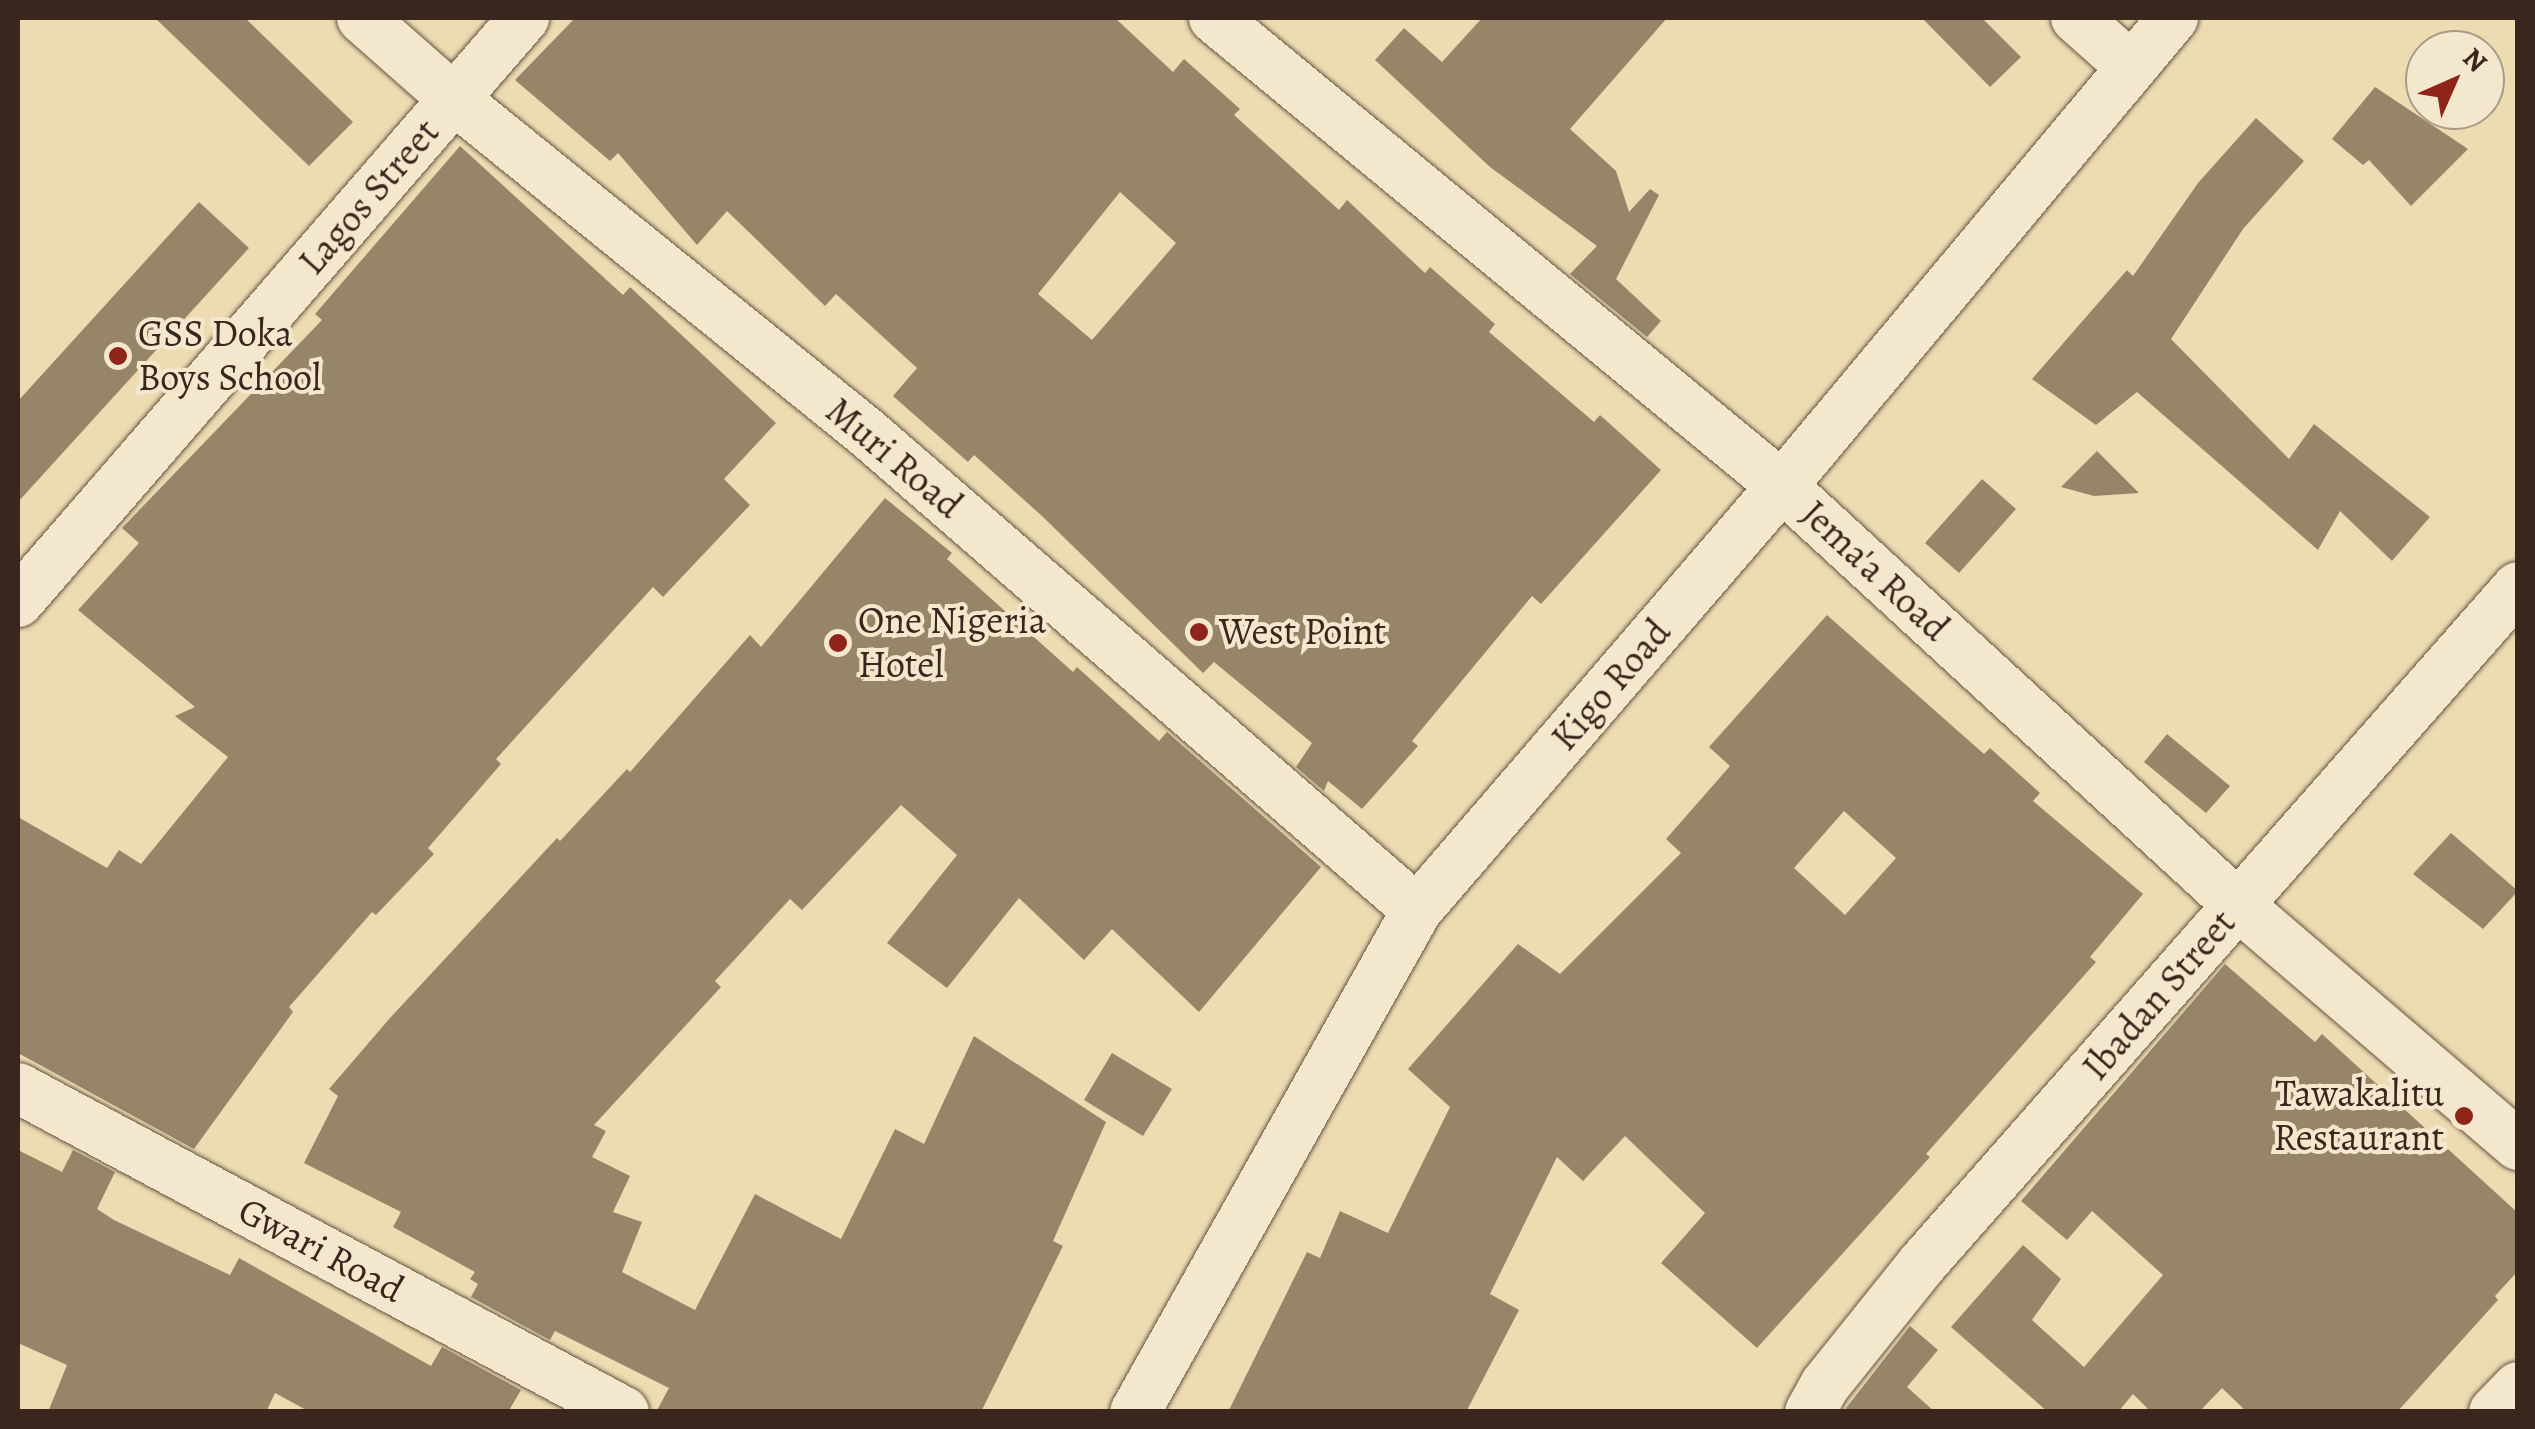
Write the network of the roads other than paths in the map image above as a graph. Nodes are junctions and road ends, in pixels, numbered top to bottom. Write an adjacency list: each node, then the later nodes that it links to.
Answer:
1 (362, 18): 7 (street, Muri Road)
2 (524, 18): 7 (street, Lagos Street)
3 (1214, 18): 8 (street, Jema'a Road)
4 (2076, 18): 6 (street)
5 (2172, 18): 6 (street, Kigo Road)
6 (2130, 66): 8 (street, Kigo Road)
7 (454, 99): 10 (street, Lagos Street); 12 (street, Muri Road)
8 (1782, 486): 11 (street, Jema'a Road); 12 (street, Kigo Road)
9 (2518, 586): 11 (street, Ibadan Street)
10 (18, 602)
11 (2238, 905): 14 (street, Jema'a Road); 18 (street, Ibadan Street)
12 (1417, 910): 17 (street, Kigo Road)
13 (18, 1088): 16 (street, Gwari Road)
14 (2518, 1145)
15 (2518, 1387): 19 (street)
16 (624, 1412)
17 (1135, 1412)
18 (1810, 1412)
19 (2494, 1412)

